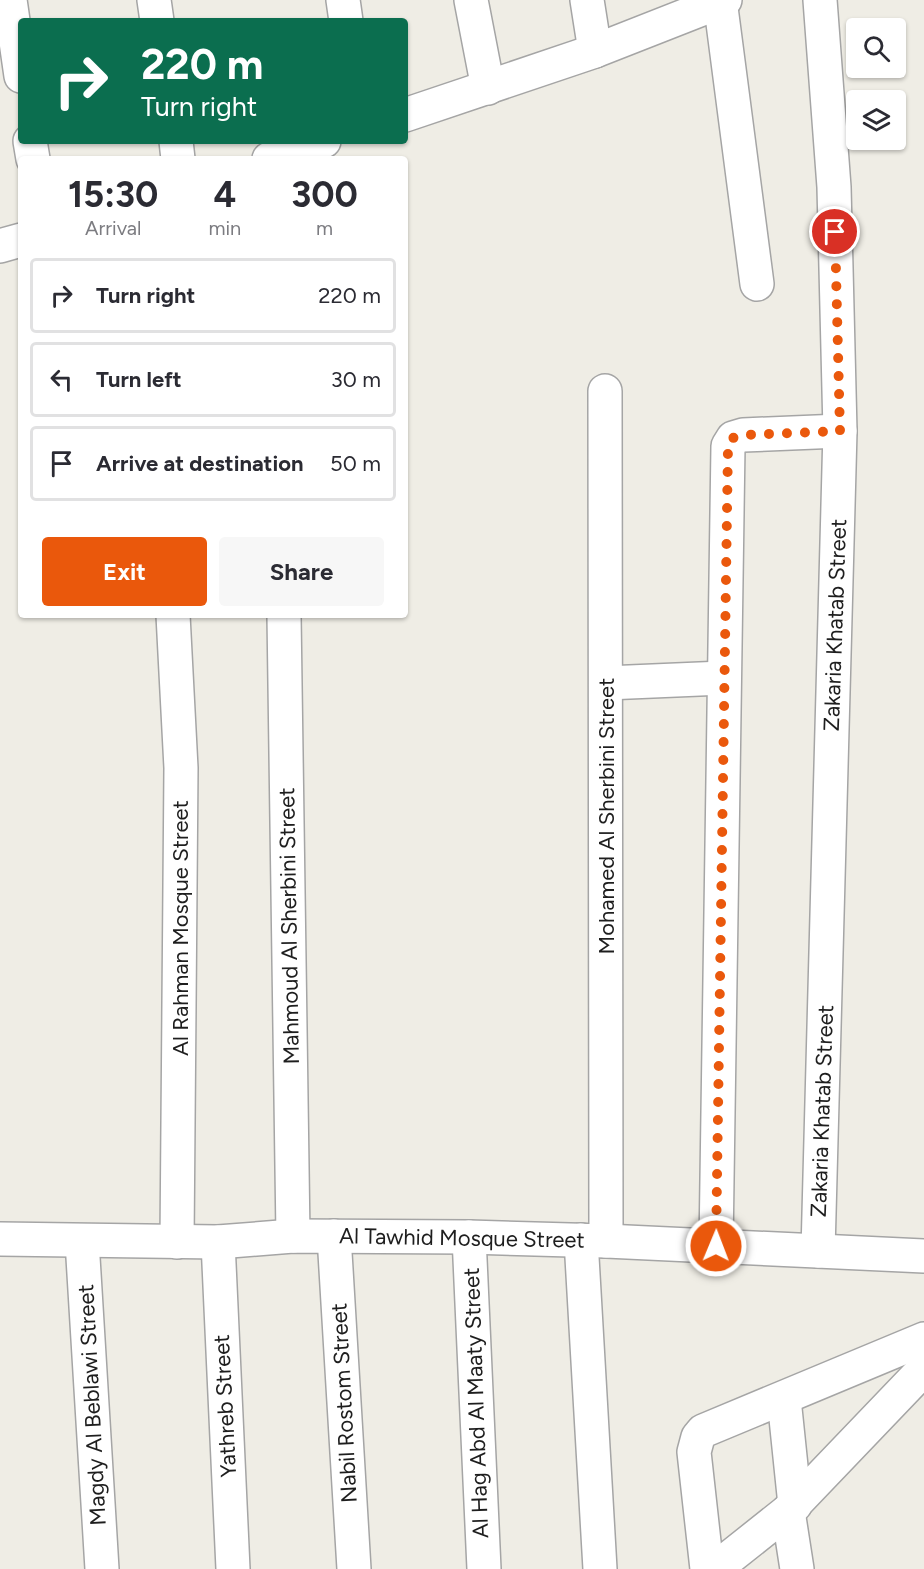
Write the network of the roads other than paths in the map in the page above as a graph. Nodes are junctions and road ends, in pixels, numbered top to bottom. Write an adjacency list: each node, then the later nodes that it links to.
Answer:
1 (10, 0): 11 (street)
2 (154, 0): 8 (street)
3 (343, 0): 9 (street)
4 (471, 0): 12 (street)
5 (587, 0): 10 (street)
6 (820, 0): 20 (street, Zakaria Khatab Street)
7 (722, 1): 10 (street); 18 (street)
8 (157, 18)
9 (346, 18)
10 (595, 51): 12 (street)
11 (18, 55)
12 (488, 88): 13 (street)
13 (408, 114)
14 (315, 144): 15 (street)
15 (278, 156)
16 (18, 241): 17 (street)
17 (0, 246)
18 (757, 284)
19 (605, 391): 24 (street, Mohamed Al Sherbini Street)
20 (840, 431): 23 (street); 34 (street, Zakaria Khatab Street)
21 (173, 618): 31 (street, Al Rahman Mosque Street)
22 (284, 618): 25 (street, Mahmoud Al Sherbini Street)
23 (723, 678): 24 (street); 33 (street)
24 (606, 683): 29 (street, Mohamed Al Sherbini Street)
25 (293, 1236): 26 (street, Al Tawhid Mosque Street); 32 (street, Al Tawhid Mosque Street)
26 (334, 1236): 27 (street, Al Tawhid Mosque Street); 42 (street, Nabil Rostom Street)
27 (469, 1237): 29 (street, Al Tawhid Mosque Street); 43 (street, Al Hag Abd Al Maaty Street)
28 (0, 1239): 30 (street, Al Tawhid Mosque Street)
29 (594, 1240): 33 (street, Al Tawhid Mosque Street); 44 (street, Mohamed Al Sherbini Street)
30 (82, 1241): 31 (street, Al Tawhid Mosque Street); 40 (street, Magdy Al Beblawi Street)
31 (177, 1242): 32 (street, Al Tawhid Mosque Street)
32 (218, 1242): 41 (street, Yathreb Street)
33 (716, 1246): 34 (street, Al Tawhid Mosque Street)
34 (818, 1251): 35 (street, Al Tawhid Mosque Street)
35 (924, 1256)
36 (924, 1340): 38 (street)
37 (924, 1369): 39 (street)
38 (784, 1399): 39 (street); 45 (street)
39 (791, 1508): 46 (street); 47 (street)
40 (102, 1569)
41 (233, 1569)
42 (354, 1569)
43 (484, 1569)
44 (600, 1569)
45 (707, 1569)
46 (715, 1569)
47 (798, 1569)

